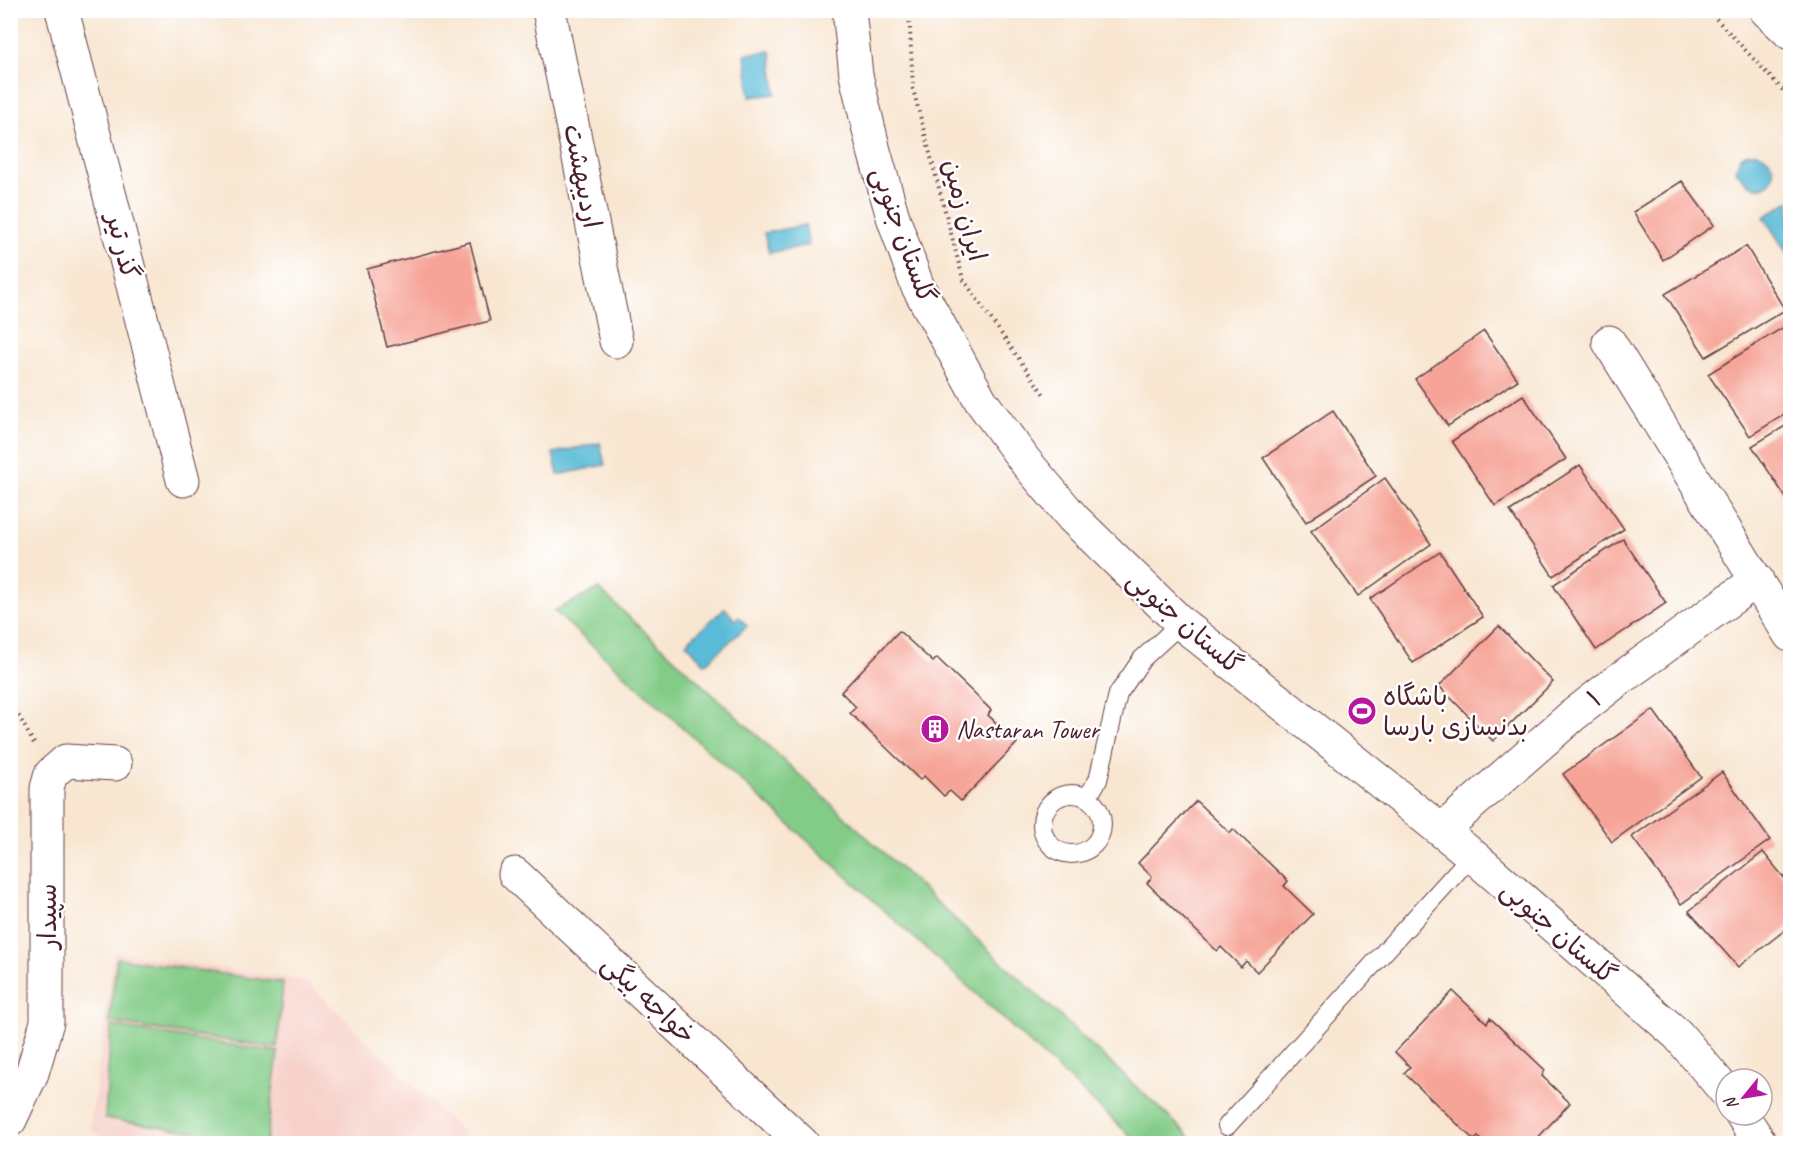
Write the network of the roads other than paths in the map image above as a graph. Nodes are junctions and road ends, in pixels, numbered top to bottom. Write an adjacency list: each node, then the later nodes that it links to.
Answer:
1 (549, 10): 6 (street, اردیبهشت)
2 (849, 10): 10 (street, گلستان جنوبی)
3 (1767, 10): 5 (street)
4 (64, 11): 8 (street, گذر تیر)
5 (1791, 33)
6 (616, 340)
7 (1609, 342): 9 (street)
8 (183, 480)
9 (1756, 580): 11 (street); 14 (street, ۱)
10 (1180, 623): 13 (lane); 14 (street, گلستان جنوبی)
11 (1791, 635)
12 (115, 764): 18 (street, سپیدار)
13 (1087, 798)
14 (1442, 830): 15 (street, گلستان جنوبی)
15 (1472, 855): 17 (street, گلستان جنوبی); 19 (lane)
16 (515, 874): 21 (street, خواجه بیگی)
17 (1714, 1078)
18 (10, 1120)
19 (1227, 1126)
20 (1750, 1127): 22 (street)
21 (783, 1137)
22 (1761, 1143)

